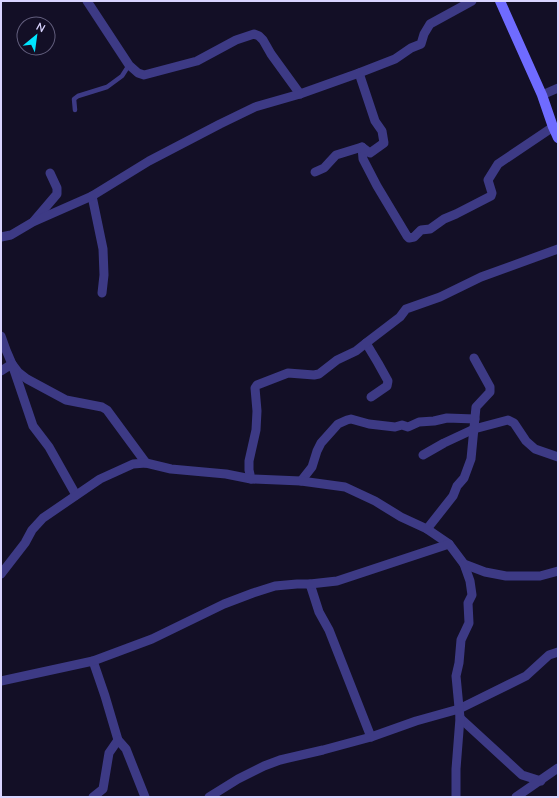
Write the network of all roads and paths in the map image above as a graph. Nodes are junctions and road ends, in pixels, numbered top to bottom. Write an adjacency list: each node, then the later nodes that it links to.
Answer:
1 (87, 1): 4 (street)
2 (472, 1): 5 (street)
3 (500, 1): 8 (main road)
4 (129, 65): 7 (street); 9 (lane)
5 (359, 73): 7 (street); 12 (street)
6 (557, 90): 8 (street)
7 (300, 94): 15 (street)
8 (542, 95): 10 (main road)
9 (75, 110)
10 (553, 127): 11 (main road); 12 (street)
11 (558, 138)
12 (362, 147): 13 (street)
13 (315, 172)
14 (50, 173): 16 (street)
15 (92, 196): 16 (street); 19 (street)
16 (33, 222): 17 (street)
17 (1, 236)
18 (558, 249): 21 (street)
19 (102, 293)
20 (1, 336): 23 (street)
21 (366, 344): 25 (street); 31 (street)
22 (474, 358): 26 (street)
23 (12, 364): 24 (street); 30 (street); 33 (street)
24 (1, 371)
25 (371, 397)
26 (475, 419): 27 (street); 32 (street)
27 (474, 429): 28 (street); 29 (street); 34 (street)
28 (423, 455)
29 (558, 457)
30 (146, 463): 31 (street); 33 (street)
31 (251, 479): 32 (street)
32 (301, 481): 34 (street)
33 (76, 495): 38 (street)
34 (427, 529): 35 (street)
35 (449, 544): 36 (street); 39 (street)
36 (464, 564): 37 (street); 43 (street)
37 (558, 571)
38 (1, 574)
39 (310, 584): 41 (street); 44 (street)
40 (558, 652): 43 (street)
41 (93, 661): 42 (street); 45 (street)
42 (1, 681)
43 (460, 713): 44 (street); 47 (street); 51 (street)
44 (371, 737): 50 (street)
45 (118, 740): 48 (street); 49 (street)
46 (558, 768): 47 (street)
47 (540, 781): 52 (street)
48 (93, 797)
49 (145, 797)
50 (209, 797)
51 (456, 797)
52 (516, 797)

